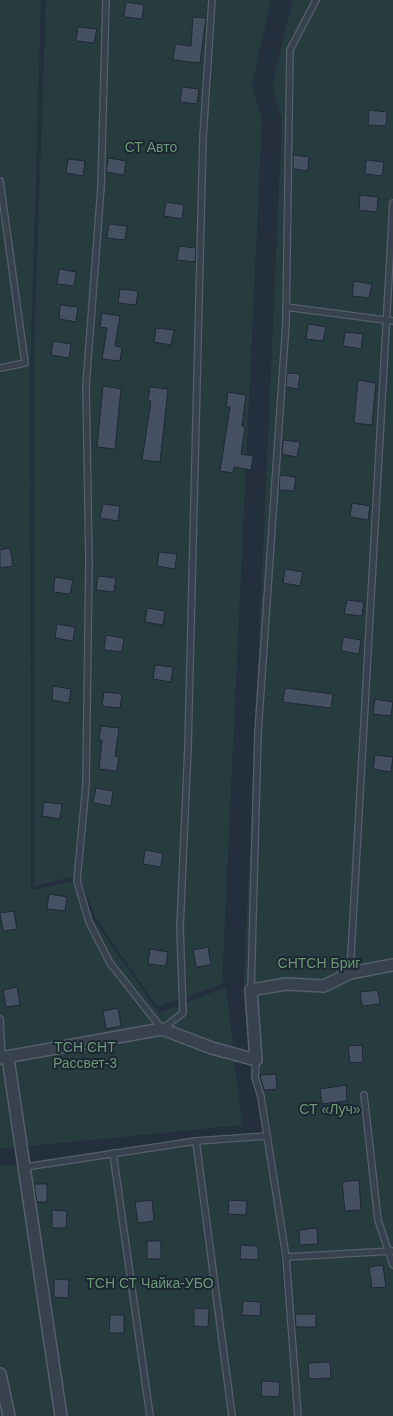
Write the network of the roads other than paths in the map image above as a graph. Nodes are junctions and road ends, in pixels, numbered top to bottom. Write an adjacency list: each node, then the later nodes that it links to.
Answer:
1 (106, 0): 14 (lane)
2 (212, 0): 14 (lane)
3 (316, 0): 6 (lane)
4 (0, 181): 9 (lane)
5 (393, 203): 7 (lane)
6 (286, 307): 7 (lane); 12 (lane)
7 (385, 320): 8 (lane); 11 (lane)
8 (393, 321)
9 (0, 368)
10 (393, 965): 11 (street)
11 (350, 973): 12 (street)
12 (250, 990): 16 (street)
13 (0, 1020): 15 (lane)
14 (162, 1029): 15 (street); 16 (street)
15 (3, 1057): 21 (street)
16 (256, 1060): 18 (lane)
17 (364, 1095): 22 (lane)
18 (267, 1136): 19 (lane); 23 (lane)
19 (196, 1141): 20 (lane); 29 (lane)
20 (113, 1153): 21 (lane); 28 (lane)
21 (25, 1167): 27 (street)
22 (391, 1251): 23 (lane); 24 (lane)
23 (286, 1257): 30 (lane)
24 (393, 1265)
25 (0, 1374): 26 (street)
26 (9, 1416)
27 (61, 1416)
28 (150, 1416)
29 (232, 1416)
30 (298, 1416)

